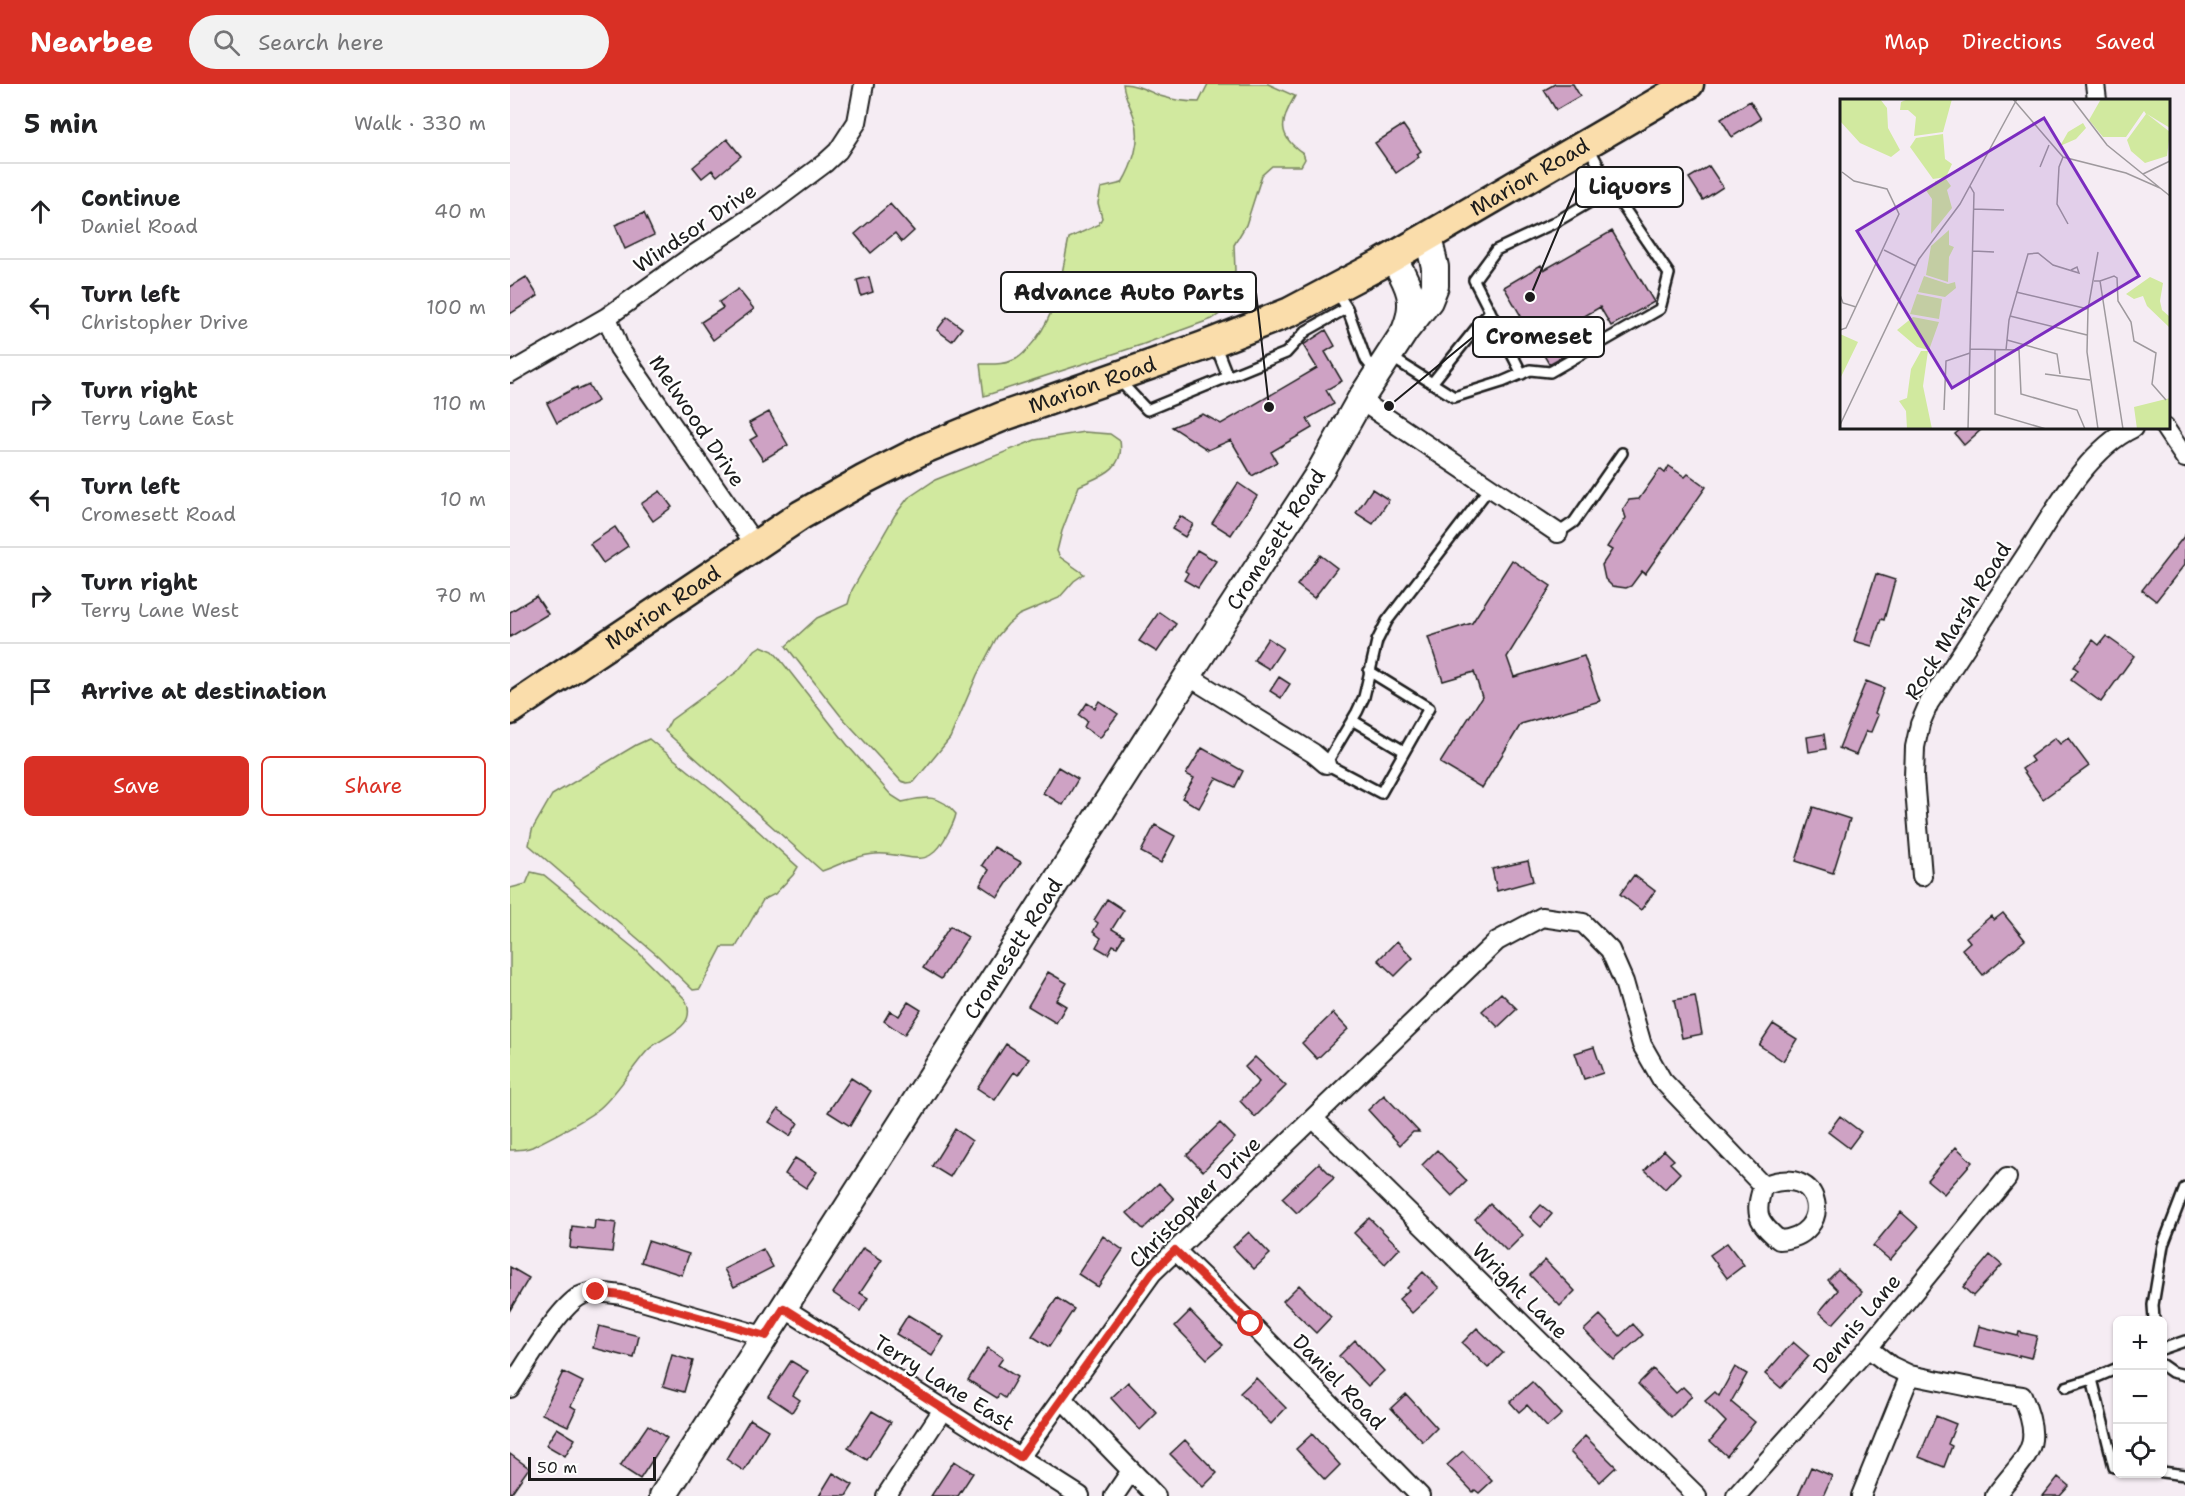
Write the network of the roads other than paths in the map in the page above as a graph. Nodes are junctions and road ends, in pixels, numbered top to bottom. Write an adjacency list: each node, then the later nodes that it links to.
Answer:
1 (864, 84): 11 (street, Windsor Drive)
2 (1689, 84): 5 (main road, Marion Road)
3 (2095, 84): 4 (street)
4 (2097, 99)
5 (1587, 144): 6 (lane); 7 (main road, Marion Road)
6 (1612, 189): 10 (lane); 16 (lane)
7 (1428, 237): 8 (main road, Marion Road); 12 (street, Cromesett Road)
8 (1393, 257): 9 (main road, Marion Road); 12 (street)
9 (1340, 298): 13 (main road, Marion Road); 14 (lane); 17 (lane)
10 (1490, 311): 16 (lane); 19 (lane)
11 (608, 317): 15 (street, Windsor Drive); 27 (street, Melwood Drive)
12 (1405, 331): 14 (street, Cromesett Road)
13 (1214, 342): 17 (lane); 18 (main road, Marion Road)
14 (1383, 364): 19 (lane); 20 (street, Cromesett Road)
15 (510, 373)
16 (1522, 374): 19 (lane)
17 (1228, 377): 18 (lane)
18 (1116, 378): 27 (main road, Marion Road)
19 (1432, 383)
20 (1360, 400): 25 (street); 29 (street, Cromesett Road)
21 (2131, 429): 34 (street, Rock Marsh Road)
22 (2166, 429): 24 (street)
23 (1622, 453): 26 (lane)
24 (2185, 458)
25 (1490, 487): 26 (street); 28 (lane)
26 (1558, 533)
27 (756, 546): 30 (main road, Marion Road)
28 (1369, 671): 31 (lane); 32 (lane)
29 (1188, 676): 33 (street); 40 (street, Cromesett Road)
30 (510, 710)
31 (1352, 720): 32 (lane); 33 (lane)
32 (1404, 751): 33 (lane)
33 (1326, 764)
34 (1922, 876)
35 (1313, 1118): 37 (street, Christopher Drive); 39 (street, Christopher Drive); 66 (street, Wright Lane)
36 (2007, 1178): 44 (street, Dennis Lane)
37 (1763, 1186)
38 (2185, 1188): 41 (lane)
39 (1175, 1250): 53 (street, Christopher Drive); 65 (street, Daniel Road)
40 (784, 1308): 42 (street, Cromesett Road); 54 (street, Terry Lane East)
41 (2154, 1316)
42 (766, 1336): 52 (street); 60 (street, Cromesett Road)
43 (2185, 1341): 45 (lane)
44 (1868, 1348): 48 (street); 67 (street, Dennis Lane)
45 (2167, 1348)
46 (2167, 1368): 49 (lane)
47 (2113, 1370): 50 (lane)
48 (1910, 1375): 68 (street); 69 (street)
49 (2185, 1375)
50 (2092, 1379): 51 (lane); 56 (lane)
51 (2066, 1387)
52 (510, 1388)
53 (1062, 1399): 55 (street, Christopher Drive); 57 (street)
54 (944, 1408): 55 (street, Terry Lane East); 61 (street)
55 (1020, 1457): 62 (street, Terry Lane East)
56 (2113, 1463)
57 (1131, 1471): 63 (street); 64 (street)
58 (2167, 1473): 59 (lane)
59 (2185, 1475)
60 (663, 1496)
61 (886, 1496)
62 (1080, 1496)
63 (1114, 1496)
64 (1156, 1496)
65 (1420, 1496)
66 (1697, 1496)
67 (1736, 1496)
68 (1861, 1496)
69 (1995, 1496)

